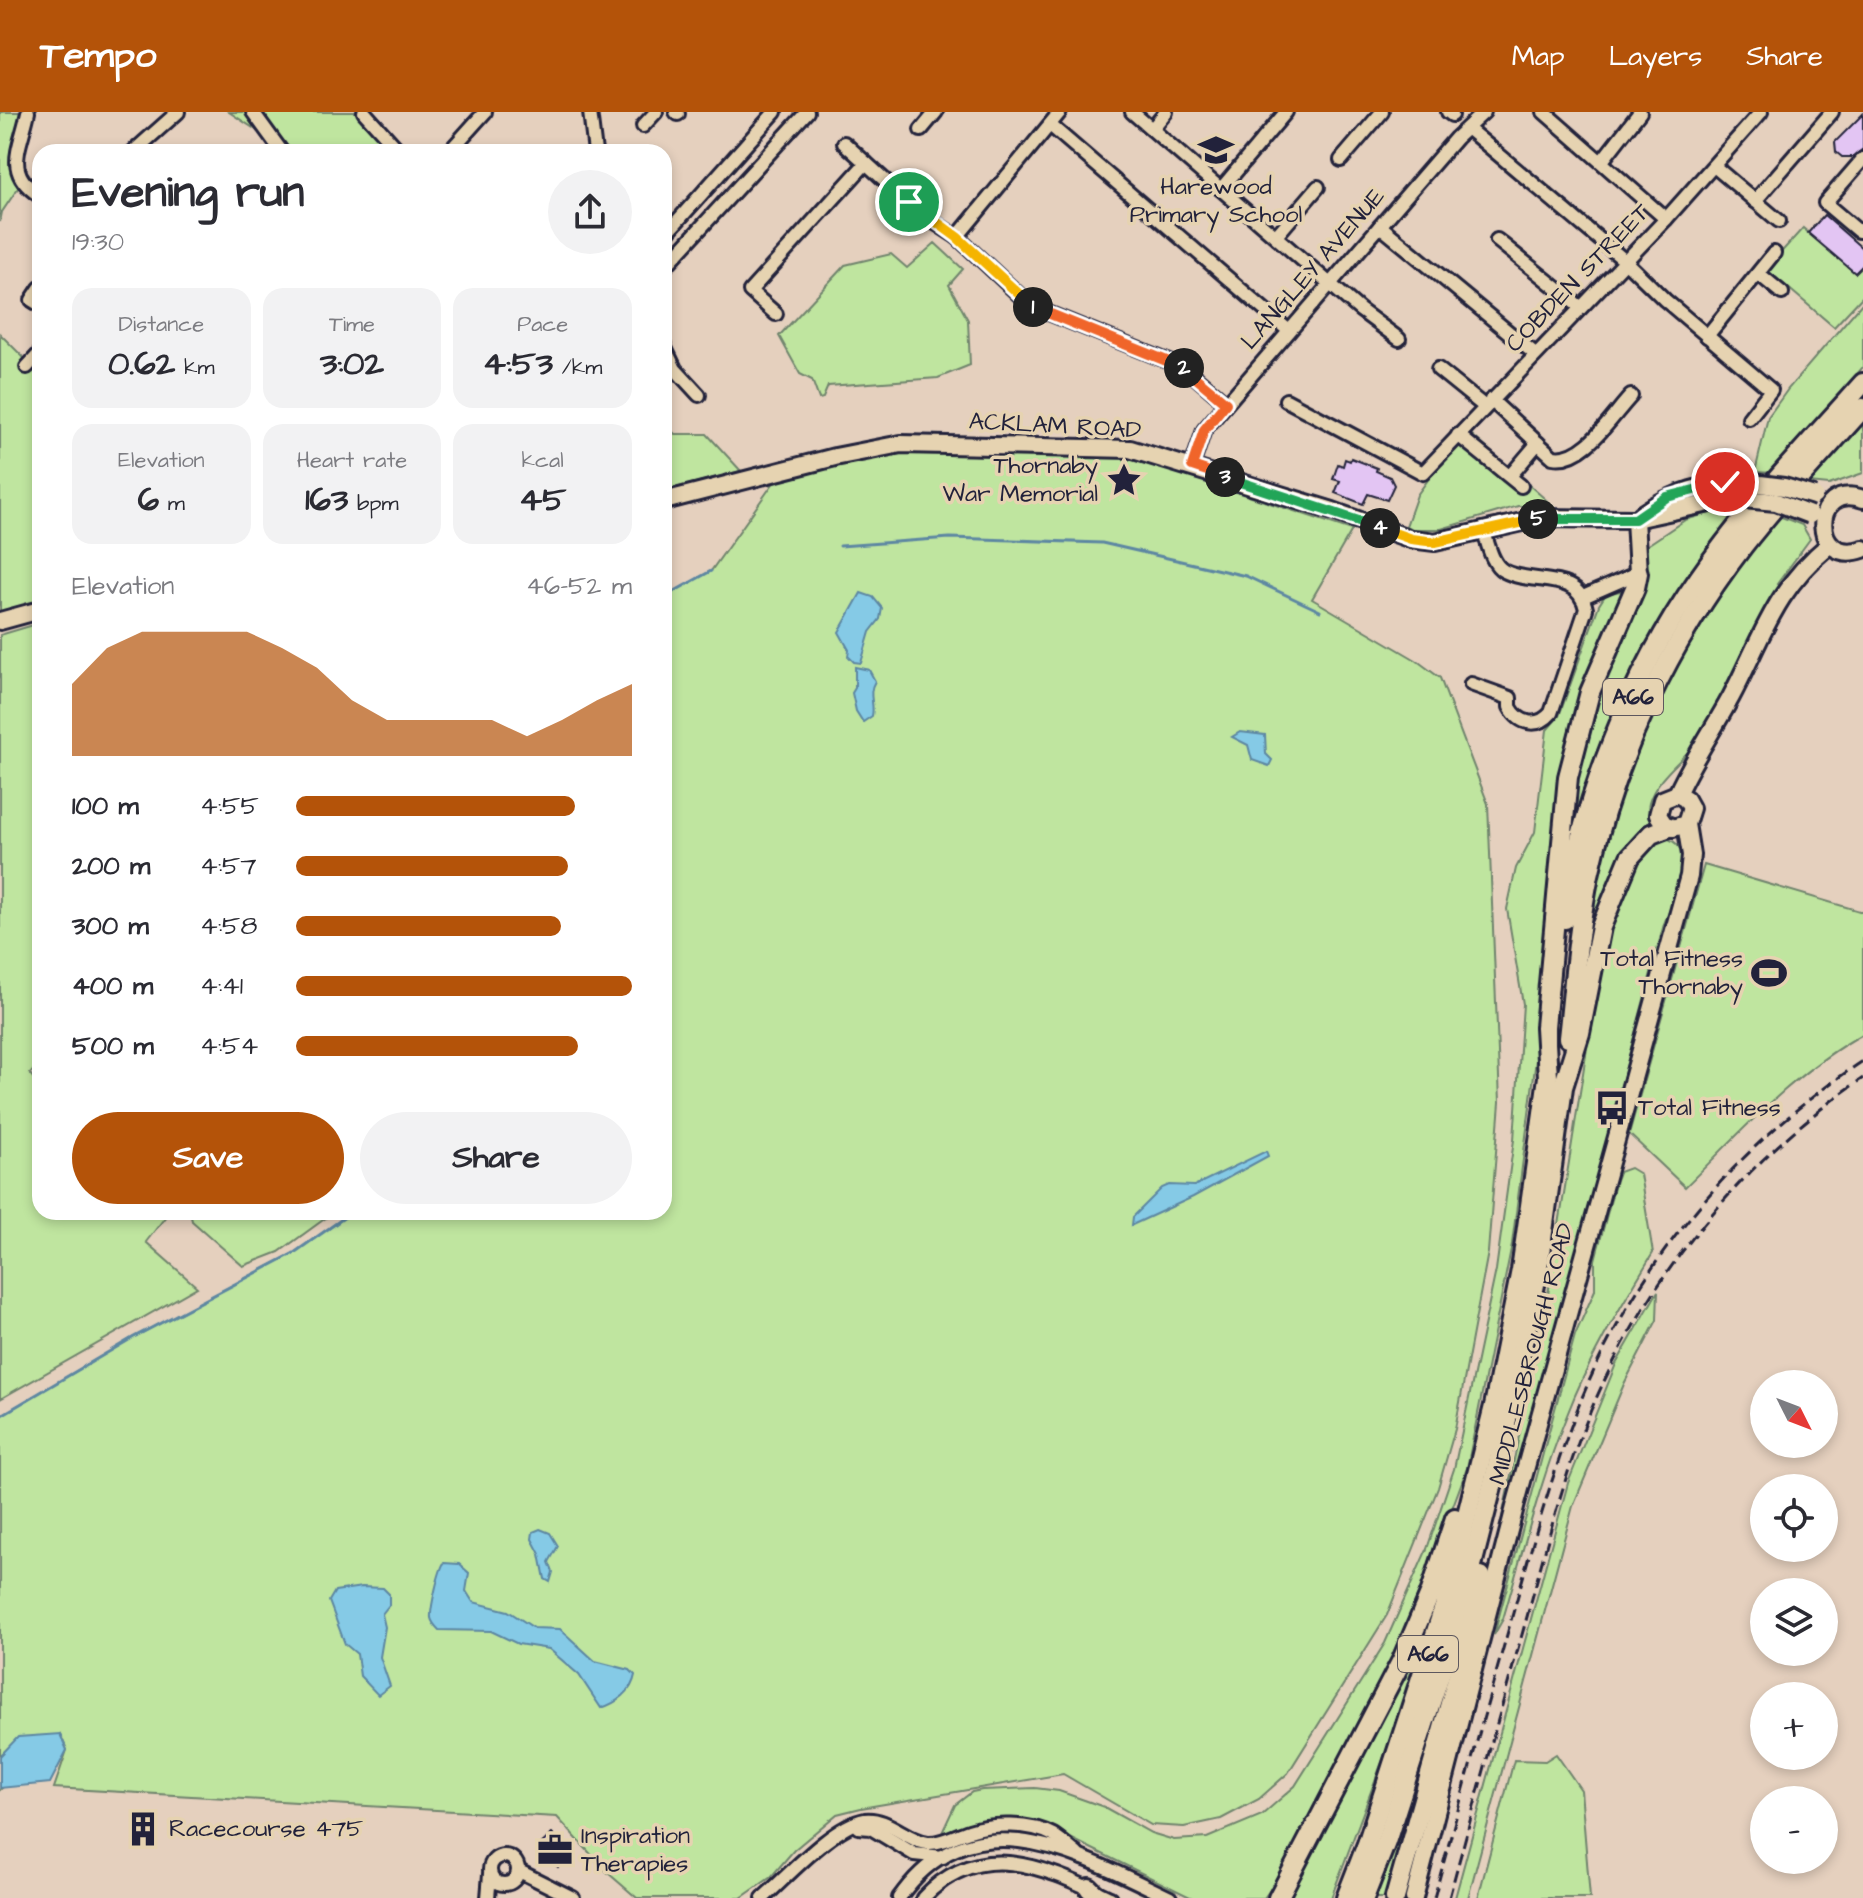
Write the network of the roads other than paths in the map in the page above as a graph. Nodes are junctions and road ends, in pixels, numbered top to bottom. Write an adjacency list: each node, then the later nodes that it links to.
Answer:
1 (28, 112): 41 (street)
2 (253, 112): 29 (street)
3 (364, 112): 30 (street)
4 (485, 112): 31 (street)
5 (590, 112): 32 (street)
6 (656, 112): 22 (street)
7 (775, 112): 26 (street)
8 (807, 112): 33 (street)
9 (936, 112): 25 (street)
10 (1060, 112): 21 (street)
11 (1132, 112): 24 (street)
12 (1166, 112): 24 (street)
13 (1286, 112): 40 (street)
14 (1382, 112): 35 (street)
15 (1484, 112): 23 (street, LANGLEY AVENUE)
16 (1544, 112): 36 (street)
17 (1761, 112): 38 (street, COBDEN STREET)
18 (1832, 112): 42 (street)
19 (1637, 113): 36 (street)
20 (172, 114): 28 (street)
21 (1050, 125): 49 (street); 59 (street)
22 (643, 126)
23 (1467, 128): 46 (street, LANGLEY AVENUE); 53 (street)
24 (1152, 129): 40 (street)
25 (921, 130)
26 (750, 140): 33 (street); 43 (street)
27 (844, 143): 37 (street)
28 (141, 144)
29 (276, 144)
30 (393, 144)
31 (456, 144)
32 (594, 144)
33 (767, 155): 52 (street)
34 (1863, 159): 47 (street)
35 (1341, 160)
36 (1602, 161): 44 (street)
37 (866, 163): 49 (street); 58 (street)
38 (1714, 166): 42 (street); 44 (street, COBDEN STREET)
39 (1318, 187): 48 (street)
40 (1221, 189): 48 (street)
41 (32, 191)
42 (1755, 201): 45 (street)
43 (672, 218)
44 (1666, 219): 53 (street, COBDEN STREET)
45 (1779, 221)
46 (1380, 226): 55 (street, LANGLEY AVENUE); 62 (street)
47 (1863, 231)
48 (1276, 236): 55 (street)
49 (957, 237): 71 (street)
50 (1497, 240): 57 (street)
51 (1774, 253): 54 (street)
52 (672, 259)
53 (1624, 260): 57 (street, COBDEN STREET); 60 (street)
54 (1759, 274): 56 (street); 60 (street)
55 (1331, 284): 59 (street, LANGLEY AVENUE); 61 (street)
56 (1782, 293)
57 (1580, 307): 62 (street, COBDEN STREET)
58 (776, 314)
59 (1289, 331): 71 (street, LANGLEY AVENUE)
60 (1707, 336): 74 (street)
61 (1399, 339)
62 (1535, 354): 72 (street, COBDEN STREET)
63 (32, 362): 65 (street)
64 (672, 363): 68 (street)
65 (27, 367)
66 (1438, 369): 72 (street)
67 (1863, 383): 96 (highway, A66)
68 (699, 395)
69 (1631, 396): 75 (street)
70 (1286, 400): 77 (street, COBDEN STREET)
71 (1226, 403): 79 (street, LANGLEY AVENUE)
72 (1488, 403): 77 (street, COBDEN STREET); 78 (street)
73 (1863, 408): 96 (highway, A66)
74 (1749, 418)
75 (1607, 422): 76 (street); 78 (street)
76 (1619, 432)
77 (1458, 435): 80 (street)
78 (1538, 443): 80 (street)
79 (1192, 466): 83 (main road, ACKLAM ROAD); 86 (main road, ACKLAM ROAD)
80 (1510, 476): 81 (street)
81 (1521, 486)
82 (1860, 496): 84 (main road)
83 (672, 499)
84 (1836, 500): 85 (main road, bridge); 87 (main road)
85 (1635, 519): 86 (main road, ACKLAM ROAD); 87 (main road, ACKLAM ROAD, bridge); 89 (main road)
86 (1484, 532): 90 (street)
87 (1826, 537): 88 (main road); 94 (main road, MIDDLESBROUGH ROAD)
88 (1863, 549)
89 (1638, 573): 90 (street); 96 (highway)
90 (1583, 597): 93 (street)
91 (32, 612): 92 (main road)
92 (0, 621)
93 (1471, 684)
94 (1677, 794): 95 (main road, MIDDLESBROUGH ROAD); 95 (main road, MIDDLESBROUGH ROAD)
95 (1677, 825): 96 (highway, A66); 119 (main road, MIDDLESBROUGH ROAD)
96 (1556, 1082): 97 (highway, A66); 98 (highway, A66)
97 (1494, 1406): 107 (highway, A66); 116 (highway, A66)
98 (1498, 1463): 117 (highway, A66); 118 (highway)
99 (852, 1826): 100 (street); 101 (street); 105 (street)
100 (1077, 1854): 101 (street); 115 (street)
101 (943, 1857): 112 (street)
102 (519, 1871): 103 (street); 104 (street); 110 (street)
103 (490, 1874): 104 (street); 108 (street)
104 (505, 1884): 109 (street)
105 (776, 1893): 111 (street)
106 (1094, 1893): 113 (street); 114 (street)
107 (1277, 1894)
108 (488, 1898)
109 (496, 1898)
110 (573, 1898)
111 (763, 1898)
112 (899, 1898)
113 (923, 1898)
114 (1110, 1898)
115 (1170, 1898)
116 (1346, 1898)
117 (1364, 1898)
118 (1395, 1898)
119 (1414, 1898)

